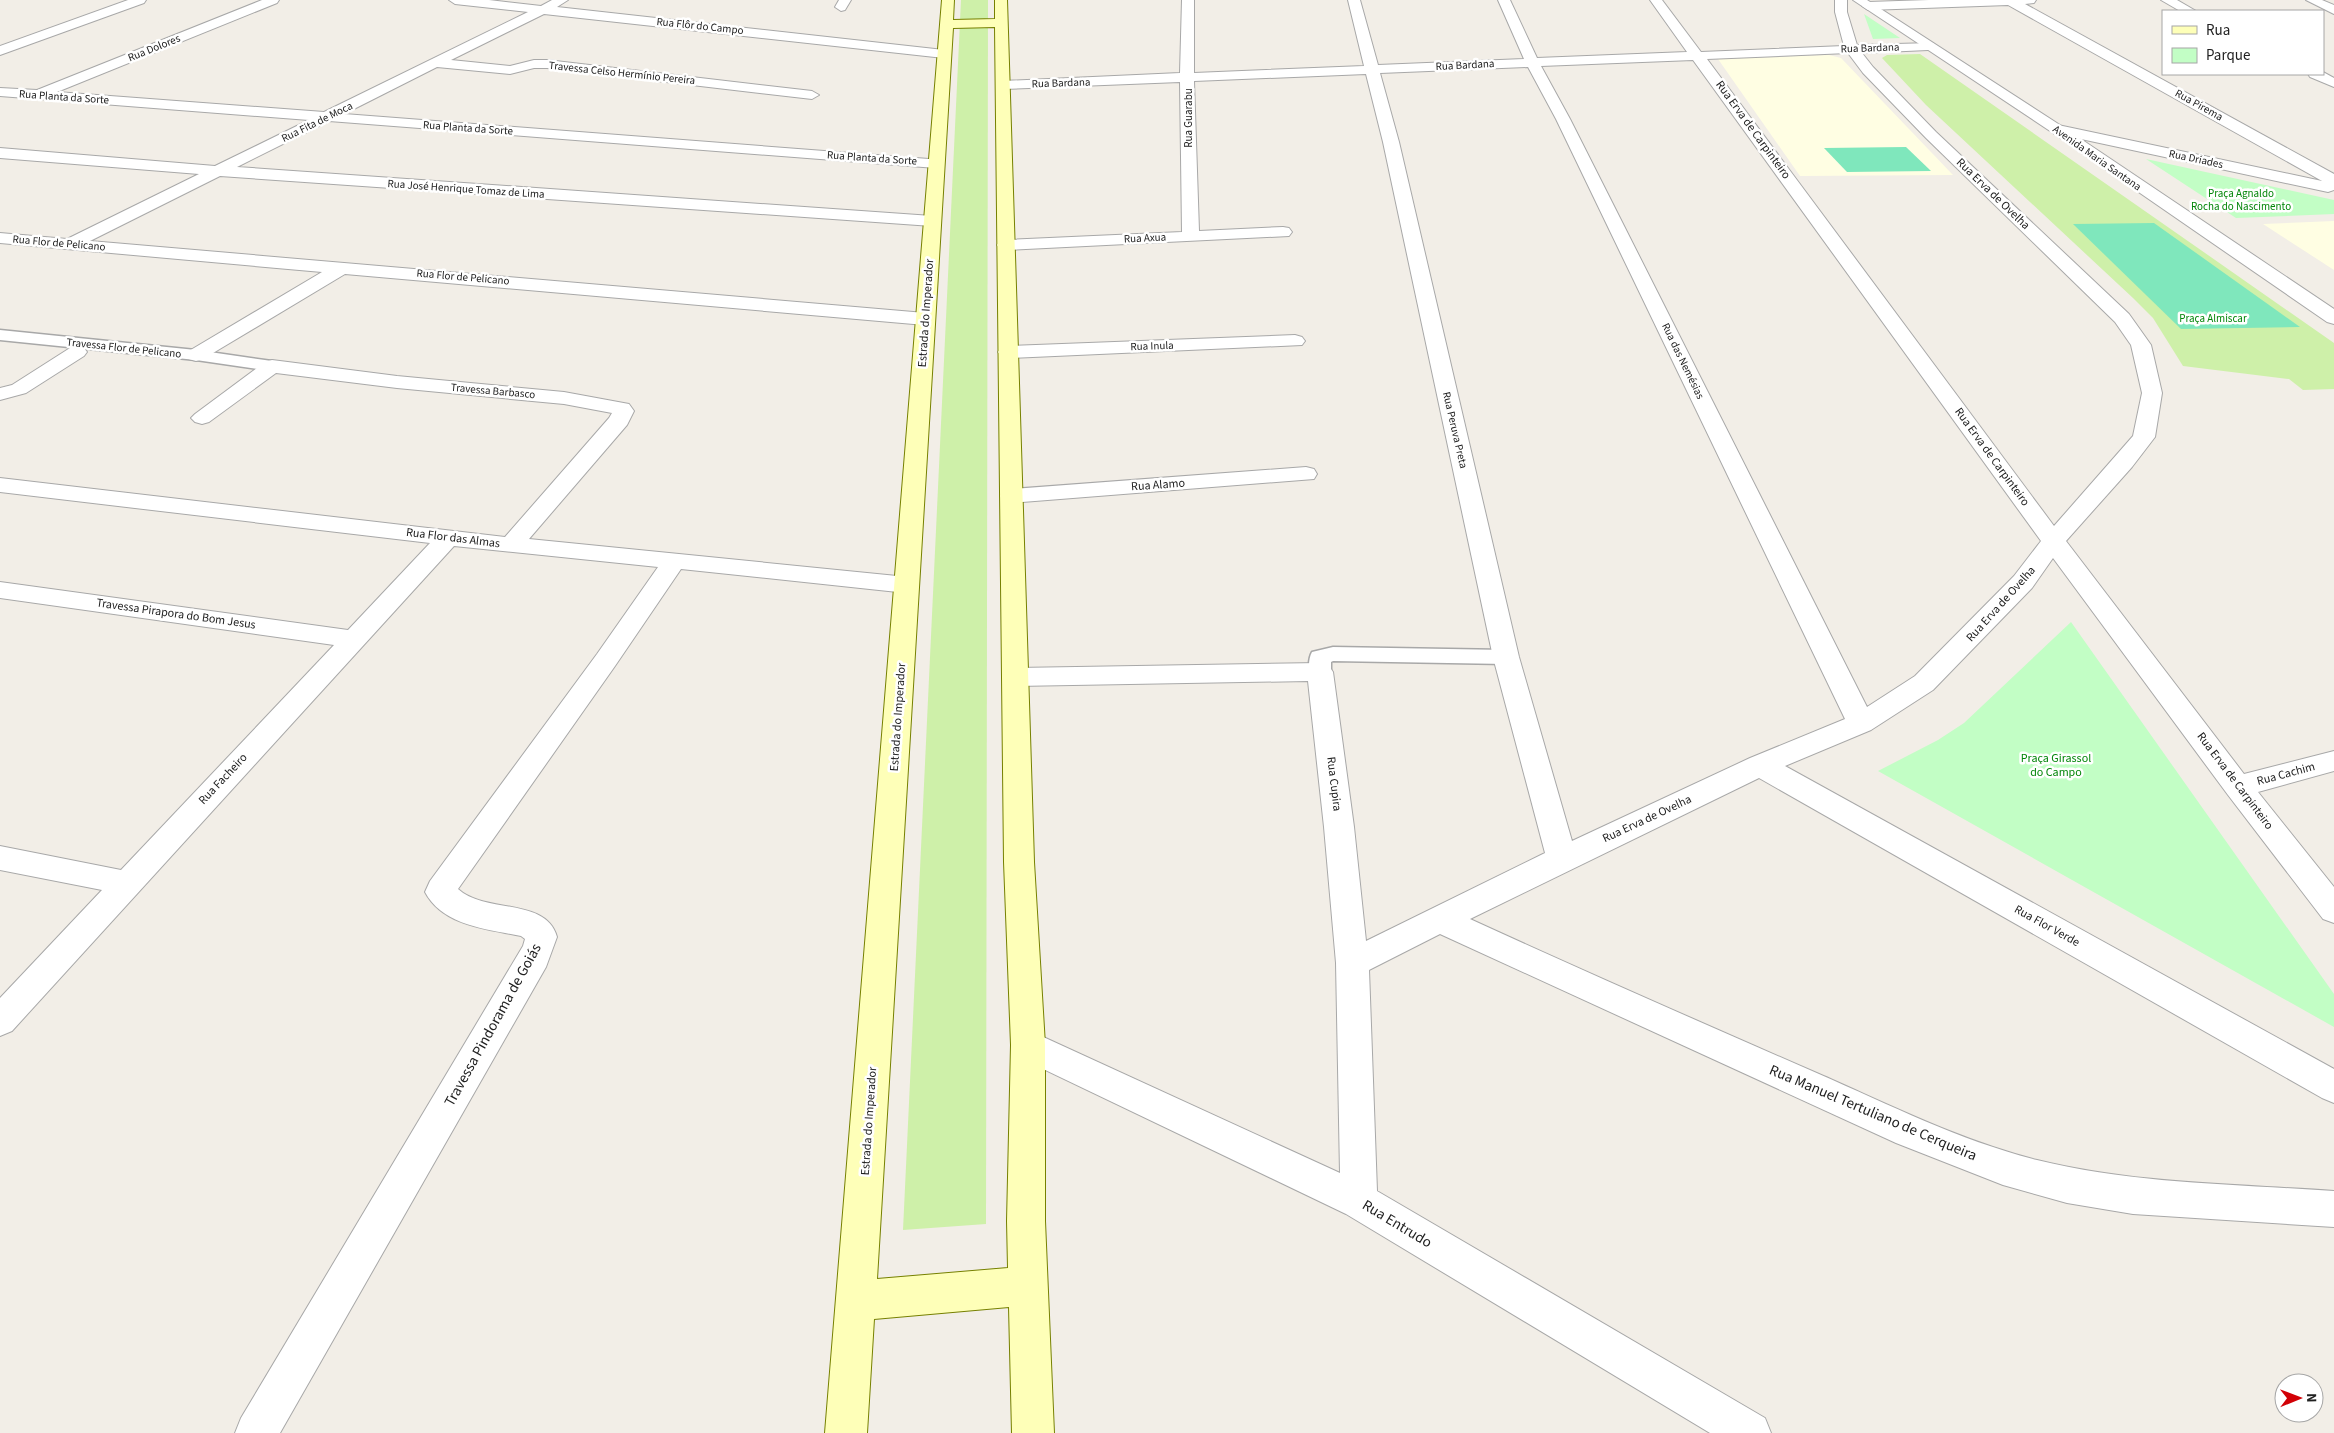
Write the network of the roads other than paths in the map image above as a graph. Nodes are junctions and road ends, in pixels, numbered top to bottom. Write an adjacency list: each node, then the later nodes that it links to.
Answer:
1 (140, 0): 22 (street)
2 (273, 0): 33 (street, Rua Dolores)
3 (455, 0): 15 (street, Rua Flôr do Campo)
4 (562, 0): 15 (street, Rua Fita de Moca)
5 (1188, 0): 29 (street, Rua Guarabu)
6 (1354, 0): 27 (street, Rua Peruva Preta)
7 (1504, 0): 25 (street, Rua das Nemésias)
8 (1656, 0): 24 (street, Rua Erva de Carpinteiro)
9 (1841, 0): 21 (street, Rua Erva de Ovelha)
10 (2044, 0): 13 (street)
11 (2167, 0): 16 (street)
12 (2312, 0): 17 (street)
13 (2012, 1): 14 (street); 40 (street, Rua Pirema)
14 (1863, 3): 20 (street, Avenida Maria Santana)
15 (543, 9): 23 (street, Rua Flôr do Campo); 26 (street, Rua Fita de Moca)
16 (2188, 10)
17 (2334, 10)
18 (947, 12): 19 (main road); 23 (main road, Estrada do Imperador)
19 (1001, 12): 31 (main road)
20 (1928, 46): 21 (street, Rua Bardana); 36 (street, Avenida Maria Santana)
21 (1851, 48): 24 (street, Rua Bardana); 63 (street, Rua Erva de Ovelha)
22 (0, 51)
23 (944, 54): 38 (main road, Estrada do Imperador)
24 (1697, 55): 25 (street, Rua Bardana); 63 (street, Rua Erva de Carpinteiro)
25 (1532, 62): 27 (street, Rua Bardana); 72 (street, Rua das Nemésias)
26 (433, 63): 34 (street, Travessa Celso Hermínio Pereira); 35 (street, Rua Fita de Moca)
27 (1372, 69): 29 (street, Rua Bardana); 69 (street, Rua Peruva Preta)
28 (2317, 75): 30 (street)
29 (1188, 78): 31 (street, Rua Bardana); 44 (street, Rua Guarabu)
30 (2334, 83)
31 (1003, 85): 47 (main road)
32 (0, 92): 33 (street, Rua Planta da Sorte)
33 (36, 95): 35 (street, Rua Planta da Sorte)
34 (812, 95)
35 (327, 118): 38 (street, Rua Planta da Sorte); 39 (street, Rua Fita de Moca)
36 (2058, 130): 41 (street, Rua Driades); 49 (street, Avenida Maria Santana)
37 (0, 153): 39 (street, Rua José Henrique Tomaz de Lima)
38 (936, 163): 42 (main road, Estrada do Imperador)
39 (216, 171): 42 (street, Rua José Henrique Tomaz de Lima); 46 (street, Rua Fita de Moca)
40 (2334, 181)
41 (2334, 188)
42 (932, 221): 50 (main road, Estrada do Imperador)
43 (1283, 232): 44 (street, Rua Axua)
44 (1191, 236): 47 (street, Rua Axua)
45 (0, 238): 46 (street, Rua Flor de Pelicano)
46 (72, 243): 48 (street, Rua Flor de Pelicano)
47 (1006, 245): 54 (main road)
48 (343, 267): 50 (street, Rua Flor de Pelicano); 55 (street, Travessa Flor de Pelicano)
49 (2334, 318)
50 (926, 319): 66 (main road, Estrada do Imperador)
51 (0, 335): 55 (street, Travessa Flor de Pelicano)
52 (1295, 341): 54 (street, Rua Inula)
53 (77, 352): 57 (street)
54 (1008, 352): 61 (main road)
55 (196, 356): 56 (street)
56 (272, 366): 58 (street); 64 (street, Travessa Barbasco)
57 (0, 394)
58 (202, 418)
59 (1306, 474): 61 (street, Rua Alamo)
60 (0, 485): 62 (street, Rua Flor das Almas)
61 (1011, 496): 71 (main road)
62 (448, 538): 64 (street, Rua Flor das Almas); 68 (street, Rua Facheiro)
63 (2053, 541): 72 (street, Rua Erva de Ovelha); 75 (street, Rua Erva de Carpinteiro)
64 (511, 545): 65 (street, Rua Flor das Almas)
65 (674, 561): 66 (street, Rua Flor das Almas); 89 (street, Travessa Pindorama de Goiás)
66 (907, 585): 88 (main road, Estrada do Imperador)
67 (0, 590): 68 (street, Travessa Pirapora do Bom Jesus)
68 (352, 639): 78 (street, Rua Facheiro)
69 (1506, 658): 70 (street); 77 (street, Rua Peruva Preta)
70 (1320, 672): 71 (street); 81 (street, Rua Cupira)
71 (1015, 677): 83 (main road)
72 (1862, 723): 74 (street, Rua Erva de Ovelha)
73 (2334, 761): 75 (street, Rua Cachim)
74 (1760, 765): 77 (street, Rua Erva de Ovelha); 84 (street, Rua Flor Verde)
75 (2238, 787): 79 (street, Rua Erva de Carpinteiro)
76 (0, 858): 78 (street)
77 (1562, 858): 80 (street, Rua Erva de Ovelha)
78 (126, 883): 82 (street, Rua Facheiro)
79 (2334, 910)
80 (1438, 919): 81 (street, Rua Erva de Ovelha); 86 (street, Rua Manuel Tertuliano de Cerqueira)
81 (1352, 963): 85 (street, Rua Cupira)
82 (0, 1021)
83 (1028, 1044): 85 (street, Rua Entrudo); 87 (main road)
84 (2334, 1087)
85 (1359, 1201): 92 (street, Rua Entrudo)
86 (2334, 1209)
87 (1028, 1286): 88 (main road); 91 (main road)
88 (856, 1301): 90 (main road, Estrada do Imperador)
89 (256, 1433)
90 (846, 1433)
91 (1032, 1433)
92 (1750, 1433)

